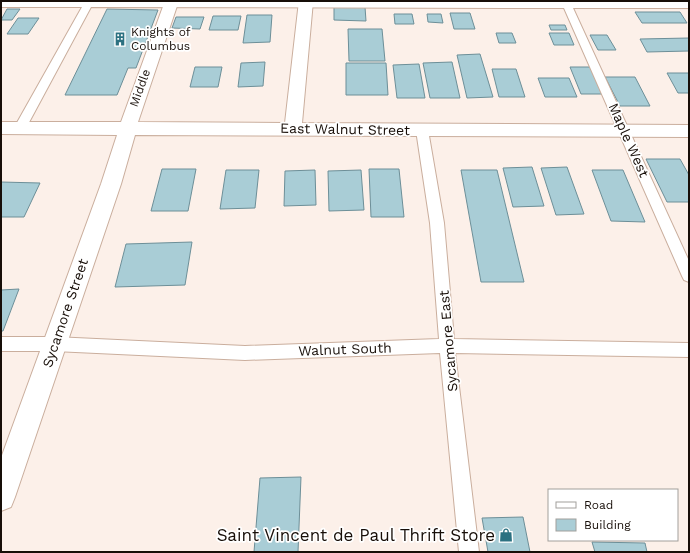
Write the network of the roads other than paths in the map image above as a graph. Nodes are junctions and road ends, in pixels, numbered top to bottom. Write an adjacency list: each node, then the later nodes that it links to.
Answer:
1 (172, 2): 2 (lane); 5 (lane); 11 (street, Middle)
2 (306, 3): 3 (lane); 10 (street)
3 (483, 3): 6 (lane)
4 (1, 4): 5 (lane)
5 (88, 4): 9 (lane)
6 (567, 5): 7 (lane); 13 (lane, Maple West)
7 (689, 5)
8 (1, 128): 9 (street, East Walnut Street)
9 (20, 128): 11 (street, East Walnut Street)
10 (293, 128): 11 (street, East Walnut Street); 12 (street, East Walnut Street)
11 (127, 129): 17 (street, Sycamore Street)
12 (422, 130): 13 (street, East Walnut Street); 18 (lane, Sycamore East)
13 (625, 131): 14 (street, East Walnut Street); 15 (lane, Maple West)
14 (689, 131)
15 (689, 276)
16 (1, 344): 17 (lane, Walnut South)
17 (54, 344): 18 (lane, Walnut South); 20 (street, Sycamore Street)
18 (447, 346): 19 (lane, Walnut South); 21 (lane, Sycamore East)
19 (689, 350)
20 (1, 497)
21 (469, 552)

